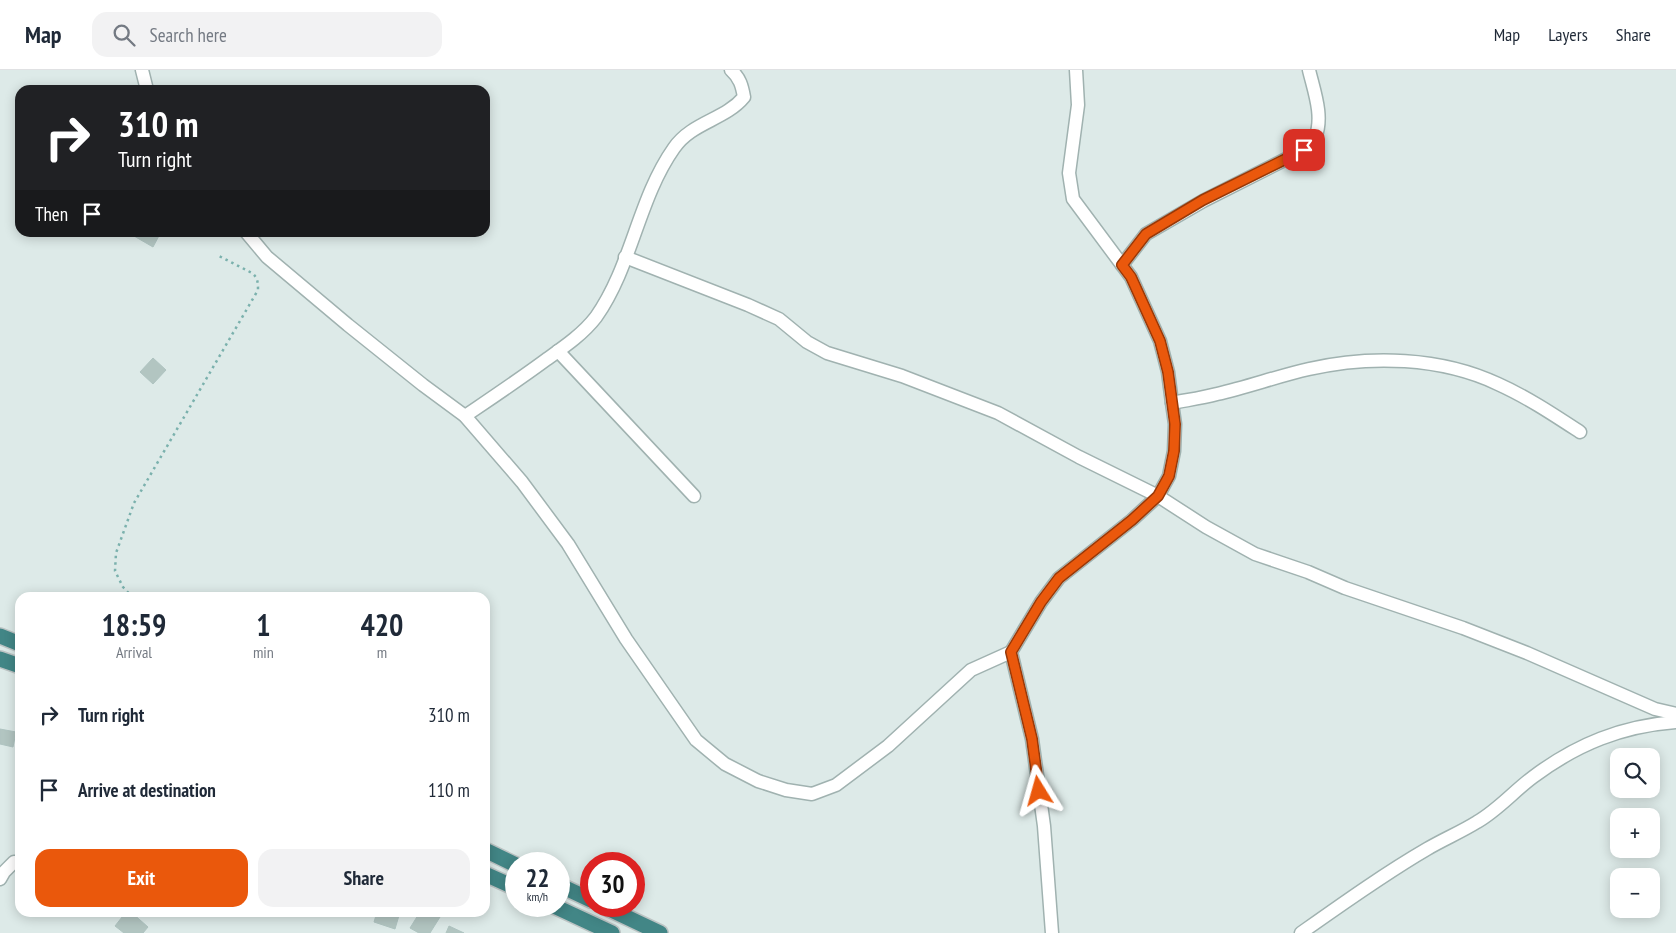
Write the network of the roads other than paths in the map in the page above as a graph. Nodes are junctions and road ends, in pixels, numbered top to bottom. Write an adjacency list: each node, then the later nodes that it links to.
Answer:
1 (142, 70): 5 (street)
2 (731, 70): 7 (street)
3 (1076, 70): 8 (street)
4 (1309, 70): 8 (street)
5 (146, 85)
6 (250, 237): 11 (street)
7 (625, 257): 9 (street); 14 (street)
8 (1122, 265): 10 (street)
9 (558, 351): 11 (street); 13 (street)
10 (1172, 403): 12 (street); 14 (street)
11 (466, 416): 17 (street)
12 (1580, 432)
13 (694, 496)
14 (1158, 496): 17 (street); 20 (street)
15 (0, 636): 16 (highway)
16 (15, 642)
17 (1011, 652): 32 (street)
18 (0, 659): 19 (highway)
19 (15, 664)
20 (1676, 714)
21 (1676, 722): 33 (street)
22 (490, 852): 23 (highway)
23 (505, 860)
24 (15, 862): 26 (street)
25 (490, 876): 27 (highway)
26 (0, 879)
27 (505, 883)
28 (570, 913): 30 (highway)
29 (626, 917): 31 (highway)
30 (612, 933)
31 (660, 933)
32 (1052, 933)
33 (1301, 933)

